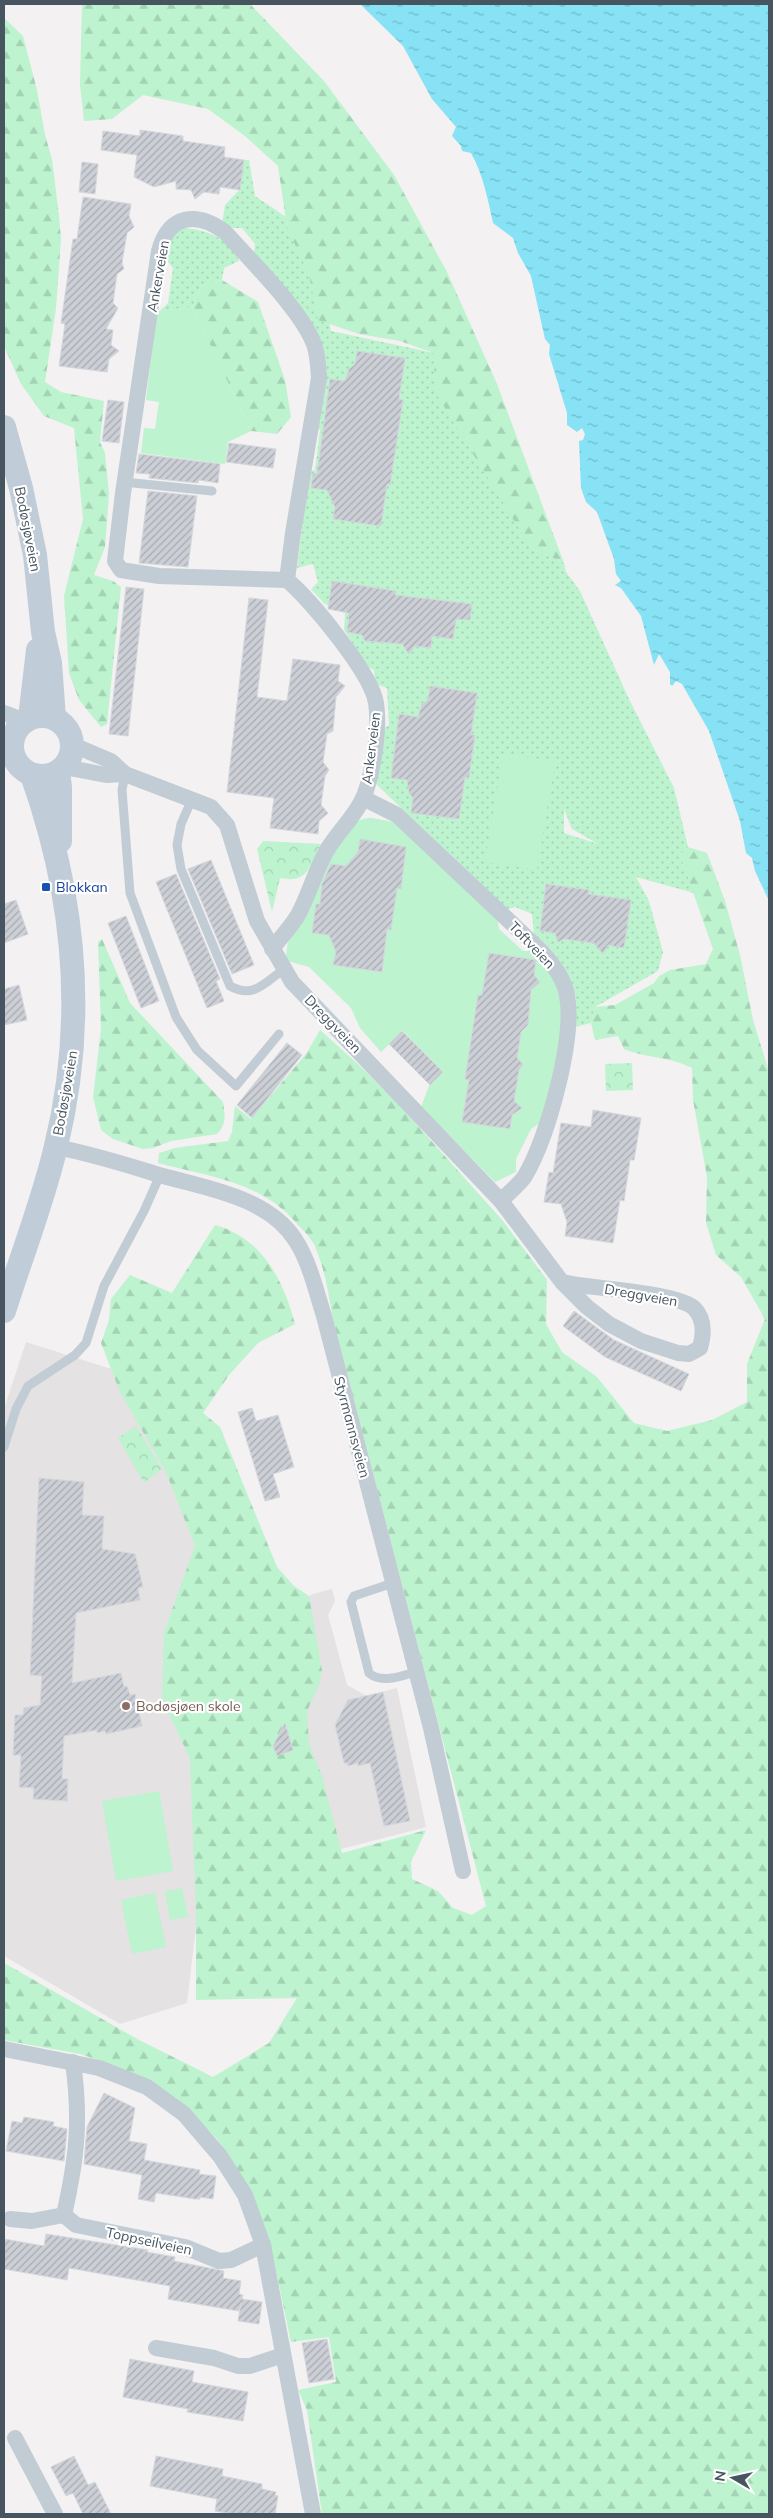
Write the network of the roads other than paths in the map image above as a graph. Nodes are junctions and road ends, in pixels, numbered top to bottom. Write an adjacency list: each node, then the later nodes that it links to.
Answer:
1 (4, 427): 5 (street, Bodøsjøveien)
2 (124, 482): 3 (lane); 4 (street, Ankerveien); 4 (street, Ankerveien)
3 (212, 491)
4 (287, 580): 13 (street, Ankerveien)
5 (43, 632): 6 (street, Bodøsjøveien); 7 (street, Bodøsjøveien)
6 (19, 717): 7 (street); 9 (street, Bodøsjøveien)
7 (54, 718): 8 (street)
8 (73, 745): 10 (street, Bodøsjøveien); 11 (street, Dreggveien)
9 (8, 749): 12 (street, Bodøsjøveien)
10 (61, 770): 11 (street, Dreggveien); 12 (street); 15 (street, Bodøsjøveien)
11 (125, 774): 14 (street, Dreggveien); 18 (lane)
12 (32, 775): 15 (street, Bodøsjøveien)
13 (363, 798): 16 (street, Ankerveien); 21 (street, Toftveien)
14 (192, 799): 16 (street, Dreggveien); 17 (lane)
15 (60, 868): 19 (street, Bodøsjøveien)
16 (272, 949): 17 (street, Dreggveien)
17 (284, 969): 21 (street, Dreggveien)
18 (279, 1034)
19 (56, 1147): 20 (street, Styrmannsveien); 23 (street, Bodøsjøveien)
20 (160, 1175): 24 (lane); 25 (street, Styrmannsveien)
21 (501, 1201): 22 (street, Dreggveien)
22 (562, 1282): 22 (street, Dreggveien)
23 (4, 1312)
24 (4, 1447)
25 (393, 1583): 26 (street, Styrmannsveien); 26 (lane)
26 (416, 1672): 27 (street, Styrmannsveien)
27 (463, 1871)
28 (4, 2049): 29 (street)
29 (73, 2062): 30 (street); 32 (street)
30 (64, 2215): 31 (street); 32 (street, Toppseilveien)
31 (10, 2219)
32 (263, 2246): 34 (street)
33 (156, 2348): 34 (street)
34 (283, 2355): 37 (street)
35 (15, 2438): 36 (street)
36 (55, 2514)
37 (314, 2514)

